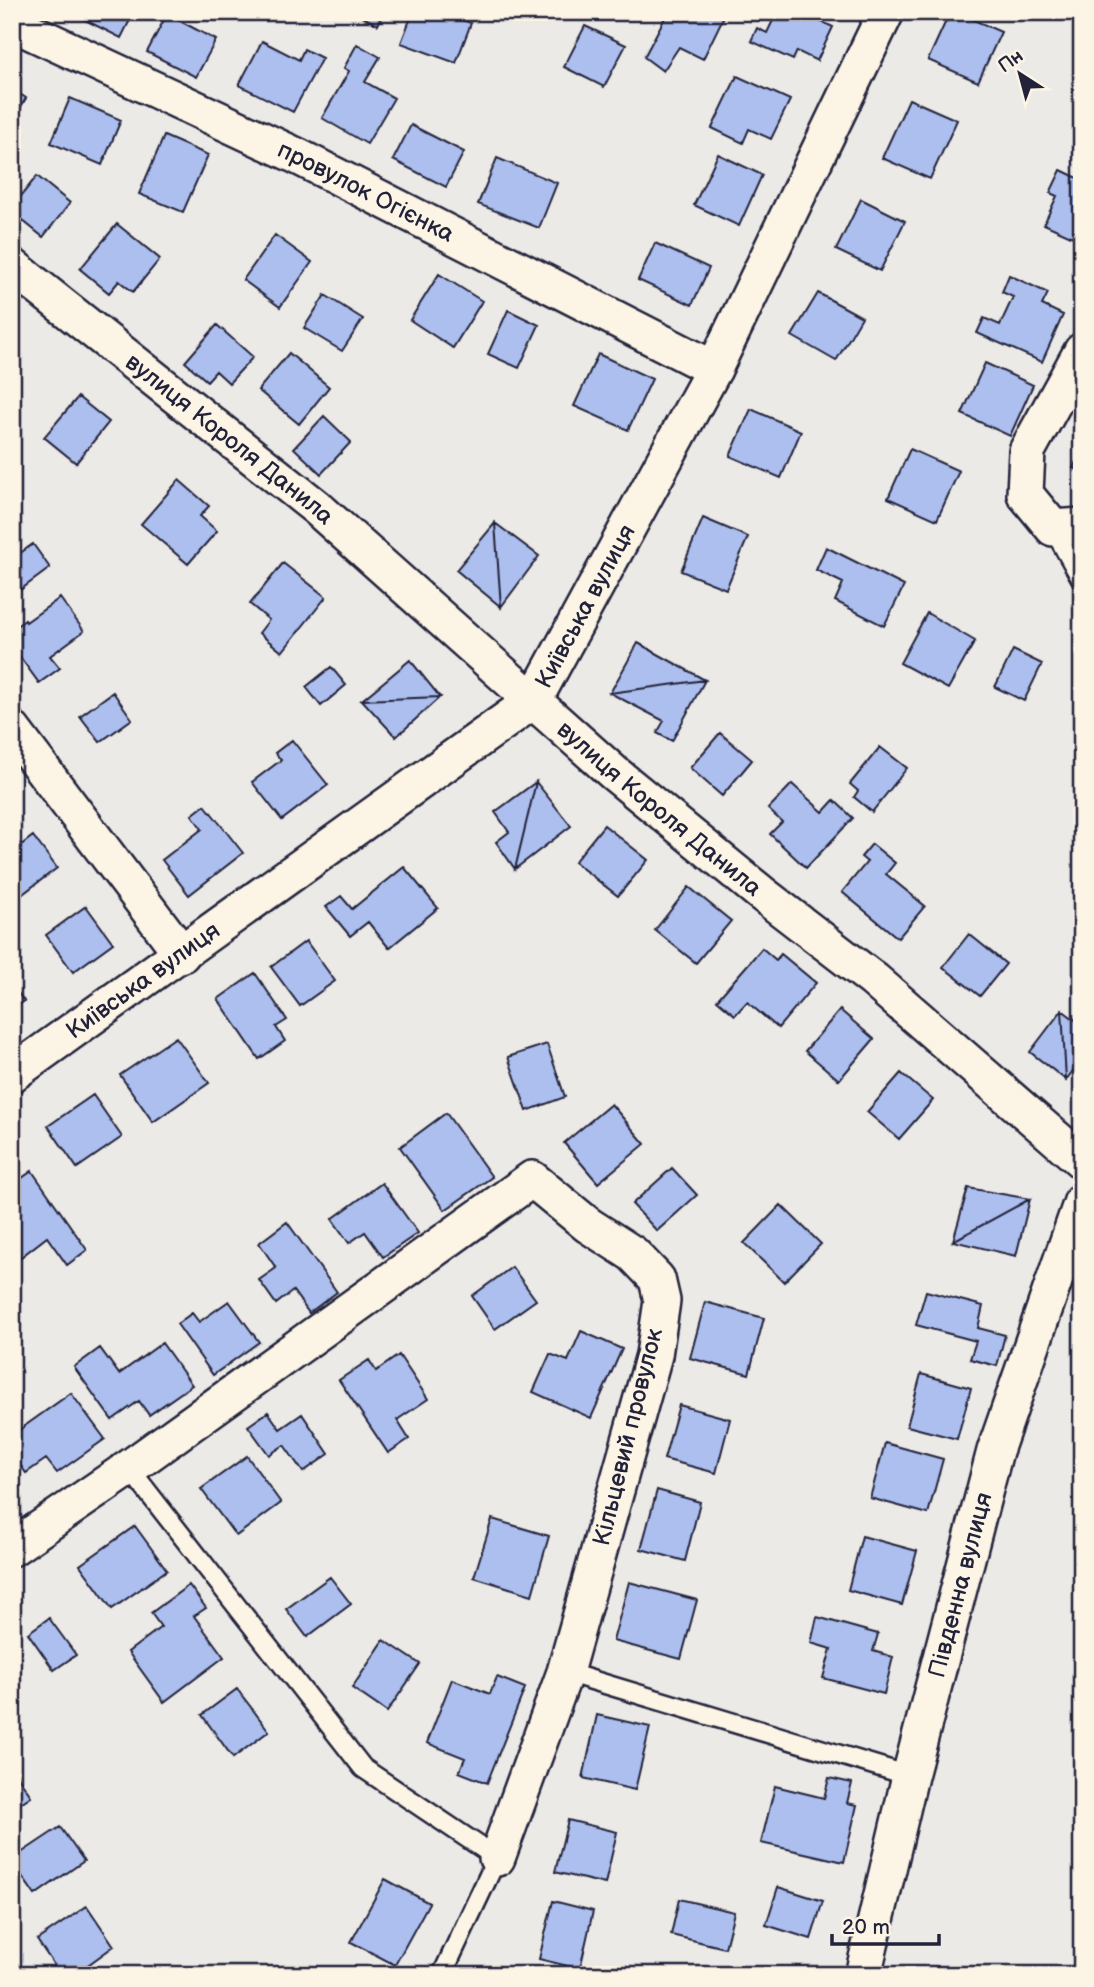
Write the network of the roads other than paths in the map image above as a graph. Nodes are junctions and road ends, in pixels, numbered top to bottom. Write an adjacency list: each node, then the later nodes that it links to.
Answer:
1 (886, 12): 5 (street, Київська вулиця)
2 (12, 23): 5 (street, провулок Огієнка)
3 (12, 266): 8 (street, вулиця Короля Данила)
4 (1082, 351): 6 (street)
5 (714, 369): 8 (street, Київська вулиця)
6 (1067, 527): 7 (lane)
7 (1082, 580)
8 (534, 700): 10 (street, Київська вулиця); 12 (street, вулиця Короля Данила)
9 (12, 729): 10 (street)
10 (182, 954): 11 (street, Київська вулиця)
11 (12, 1074)
12 (1082, 1161)
13 (1082, 1201): 17 (street, Південна вулиця)
14 (129, 1468): 15 (street, Кільцевий провулок); 16 (street, Кільцевий провулок); 18 (lane)
15 (12, 1548)
16 (565, 1672): 17 (lane); 18 (street, Кільцевий провулок)
17 (910, 1776): 20 (street, Південна вулиця)
18 (496, 1858): 19 (lane, Кільцевий провулок)
19 (442, 1975)
20 (863, 1975)

